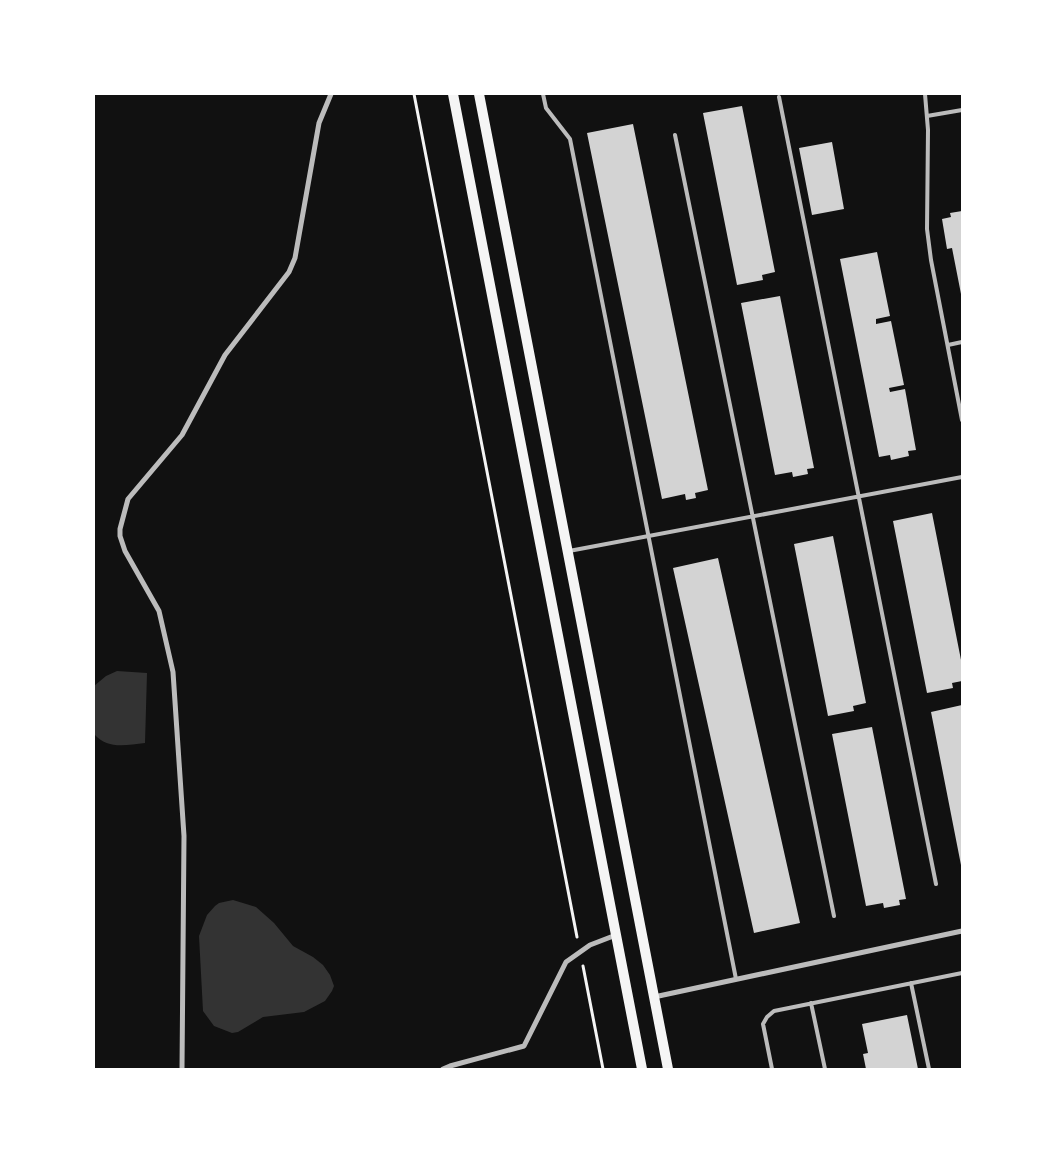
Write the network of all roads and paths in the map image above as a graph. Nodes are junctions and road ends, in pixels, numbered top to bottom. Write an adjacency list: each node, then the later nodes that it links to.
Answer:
1 (331, 94): 29 (street)
2 (414, 94): 23 (path)
3 (453, 94): 22 (main road)
4 (479, 94): 18 (main road)
5 (544, 94): 17 (lane)
6 (925, 94): 9 (lane)
7 (778, 97): 15 (lane)
8 (962, 110): 9 (lane)
9 (926, 116): 12 (lane)
10 (675, 135): 16 (lane)
11 (962, 342): 12 (lane)
12 (948, 345): 13 (lane)
13 (962, 420)
14 (962, 477): 15 (lane)
15 (858, 497): 16 (lane); 19 (lane)
16 (753, 516): 17 (lane); 20 (lane)
17 (649, 536): 18 (lane); 25 (lane)
18 (568, 551): 27 (main road)
19 (936, 884)
20 (834, 916)
21 (962, 931): 25 (street)
22 (616, 935): 23 (street); 32 (main road)
23 (580, 951): 30 (street); 31 (path)
24 (962, 973): 26 (lane)
25 (736, 979): 27 (street)
26 (911, 983): 28 (lane); 36 (lane)
27 (654, 997): 33 (main road)
28 (811, 1004): 34 (lane); 35 (lane)
29 (182, 1069)
30 (443, 1069)
31 (603, 1069)
32 (642, 1069)
33 (668, 1069)
34 (772, 1069)
35 (825, 1069)
36 (929, 1069)

